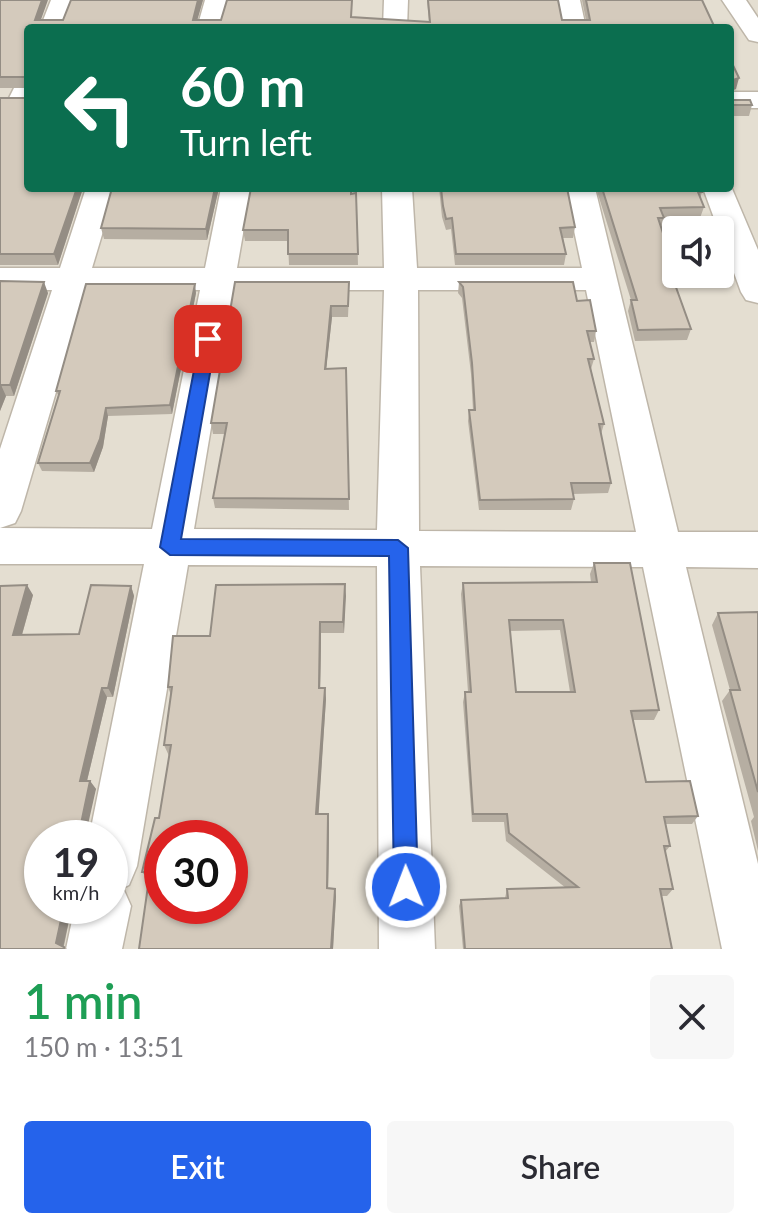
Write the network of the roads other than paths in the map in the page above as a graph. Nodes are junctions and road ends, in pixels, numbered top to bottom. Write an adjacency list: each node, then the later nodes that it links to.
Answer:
1 (63, 0): 6 (street)
2 (217, 0): 7 (street)
3 (396, 0): 8 (street)
4 (568, 0): 9 (street)
5 (734, 0): 10 (street)
6 (54, 24)
7 (210, 24)
8 (395, 24)
9 (573, 24)
10 (758, 35)
11 (734, 100): 12 (street)
12 (758, 100)
13 (100, 192): 19 (street)
14 (235, 192): 22 (street)
15 (397, 192): 20 (street)
16 (581, 192): 21 (street)
17 (720, 192): 23 (street)
18 (0, 279): 19 (street)
19 (72, 279): 22 (street); 24 (street)
20 (401, 279): 21 (street); 22 (street); 27 (street)
21 (600, 279): 28 (street)
22 (219, 280): 26 (street)
23 (756, 284)
24 (0, 511)
25 (0, 546): 26 (street)
26 (170, 547): 27 (street); 30 (street)
27 (398, 548): 28 (street); 33 (street)
28 (660, 550): 29 (street); 34 (street)
29 (758, 550)
30 (119, 820)
31 (99, 924): 32 (street)
32 (94, 949)
33 (407, 949)
34 (750, 949)

